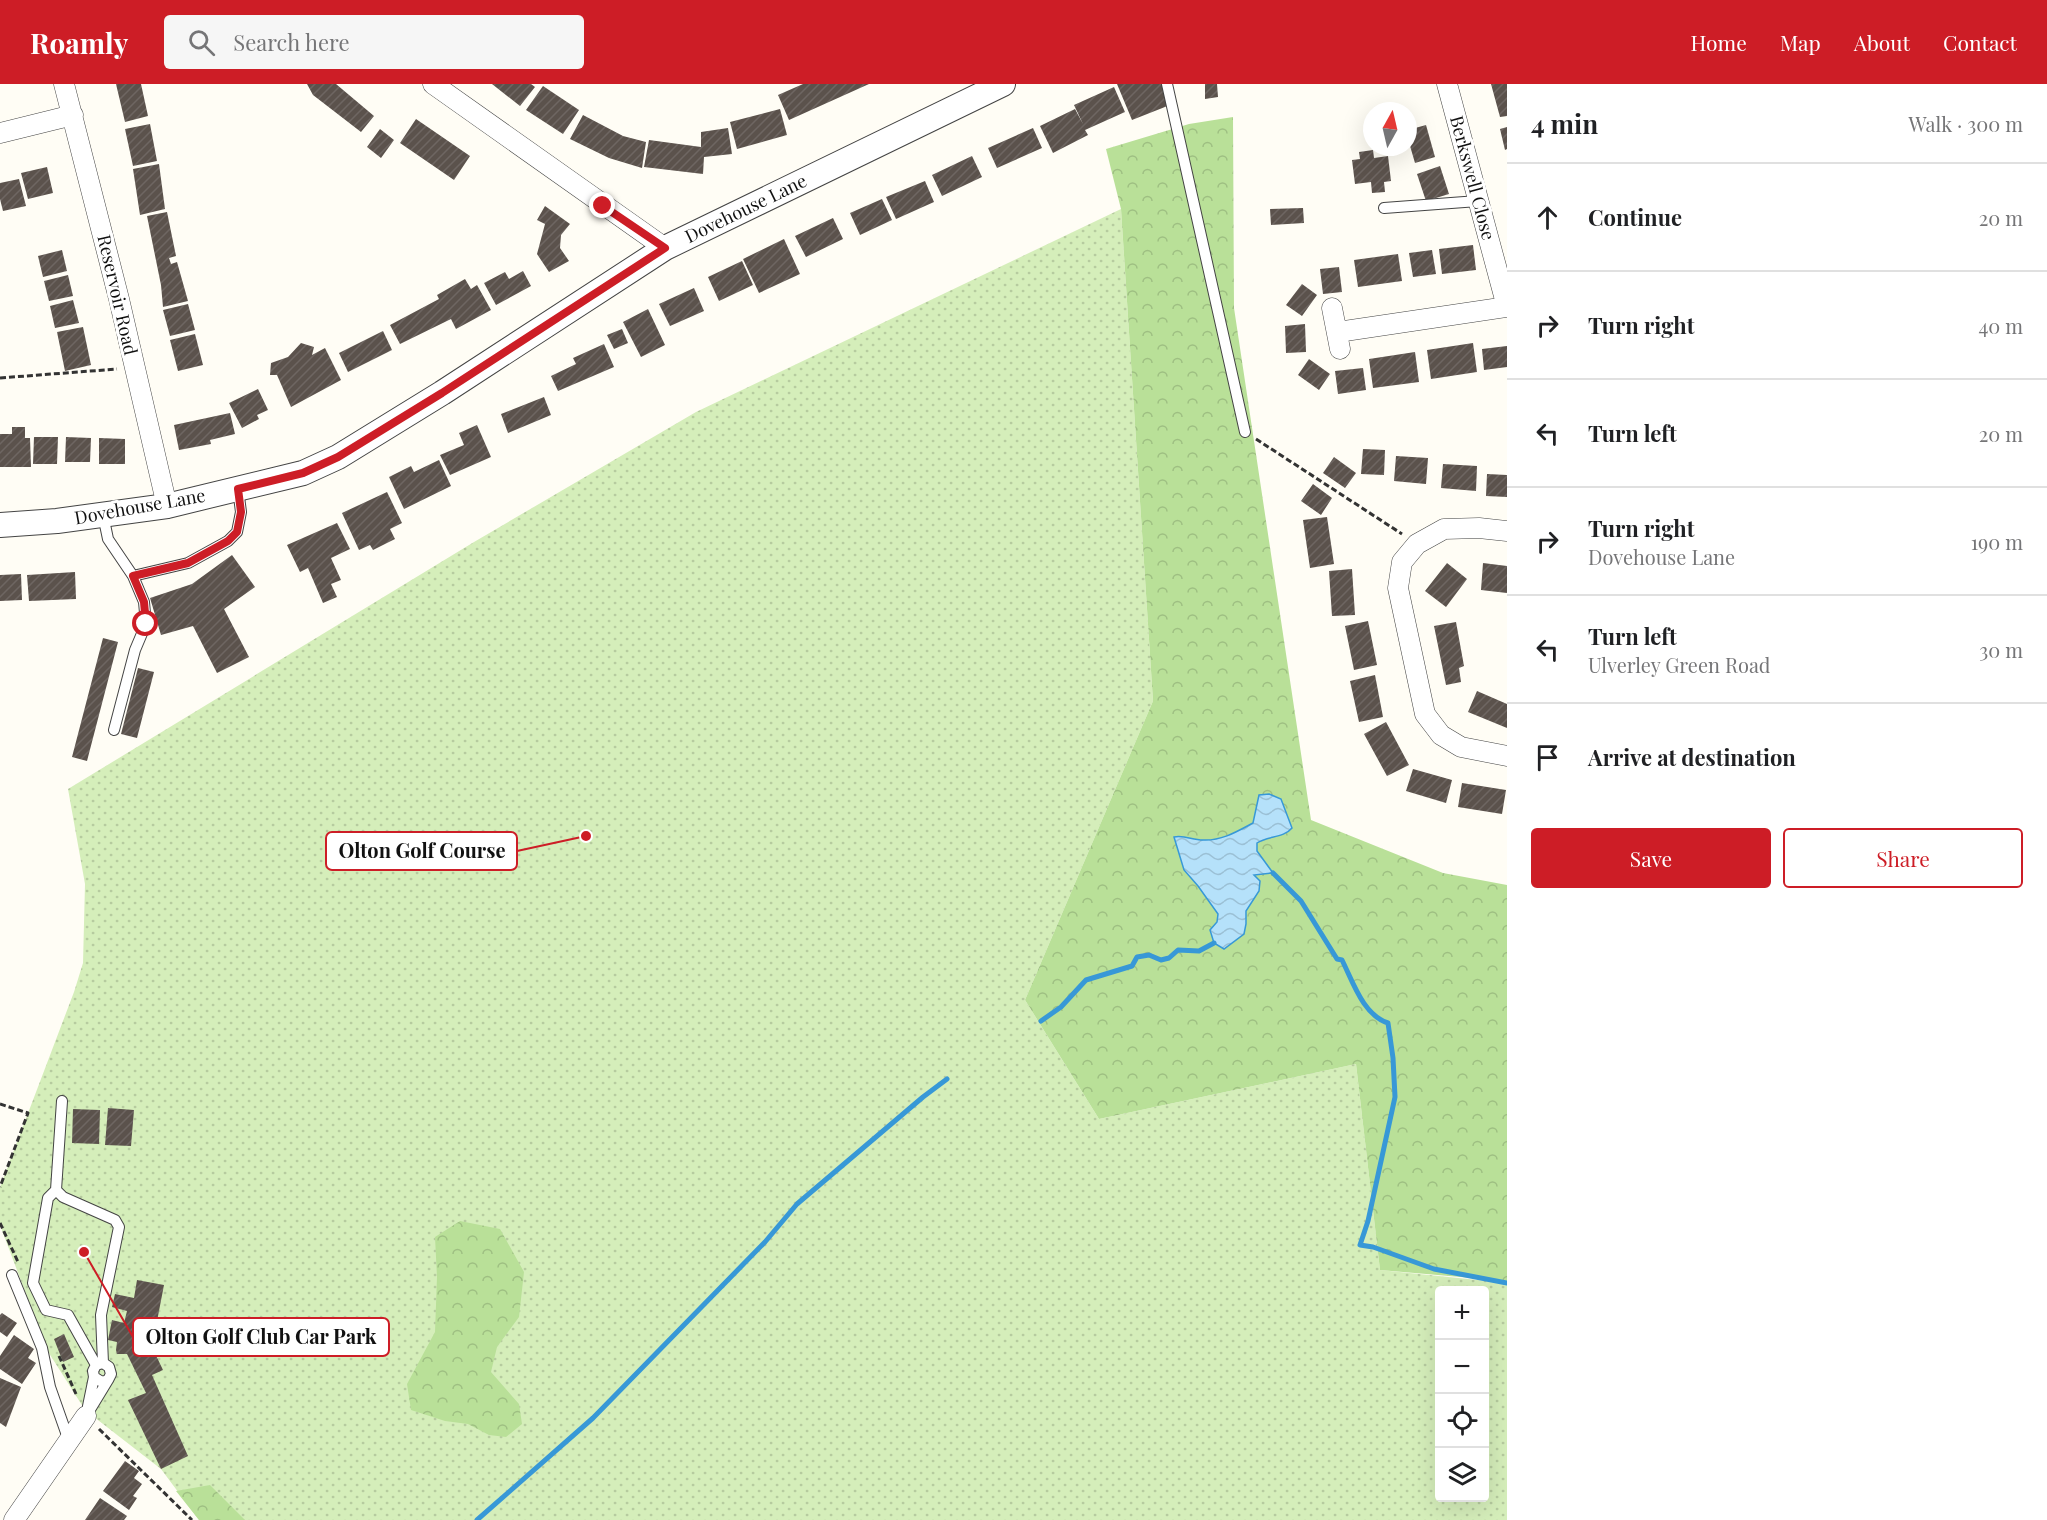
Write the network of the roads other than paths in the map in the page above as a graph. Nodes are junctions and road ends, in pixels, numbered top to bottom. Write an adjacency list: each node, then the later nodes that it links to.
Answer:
1 (64, 84): 6 (street, Reservoir Road)
2 (433, 84): 10 (street)
3 (1003, 84): 10 (street, Dovehouse Lane)
4 (1167, 84): 13 (lane)
5 (1447, 84): 8 (street, Berkswell Close)
6 (73, 115): 7 (street); 15 (street, Reservoir Road)
7 (0, 133)
8 (1478, 201): 9 (lane); 11 (street, Berkswell Close)
9 (1384, 208)
10 (665, 248): 14 (street, Dovehouse Lane)
11 (1507, 307): 12 (street, Berkswell Close)
12 (1332, 308)
13 (1245, 432)
14 (238, 489): 15 (street, Dovehouse Lane); 19 (lane)
15 (167, 507): 16 (street, Dovehouse Lane)
16 (103, 515): 17 (street, Dovehouse Lane); 19 (lane)
17 (0, 525)
18 (1507, 531): 21 (street)
19 (133, 576): 20 (lane)
20 (114, 730)
21 (1507, 756)
22 (62, 1101): 23 (lane)
23 (56, 1190): 25 (lane); 25 (lane)
24 (12, 1275): 29 (lane)
25 (99, 1364): 26 (lane); 27 (lane)
26 (94, 1377): 27 (lane); 28 (lane)
27 (108, 1380): 28 (lane)
28 (86, 1416): 29 (street)
29 (69, 1441): 30 (street)
30 (14, 1520)

